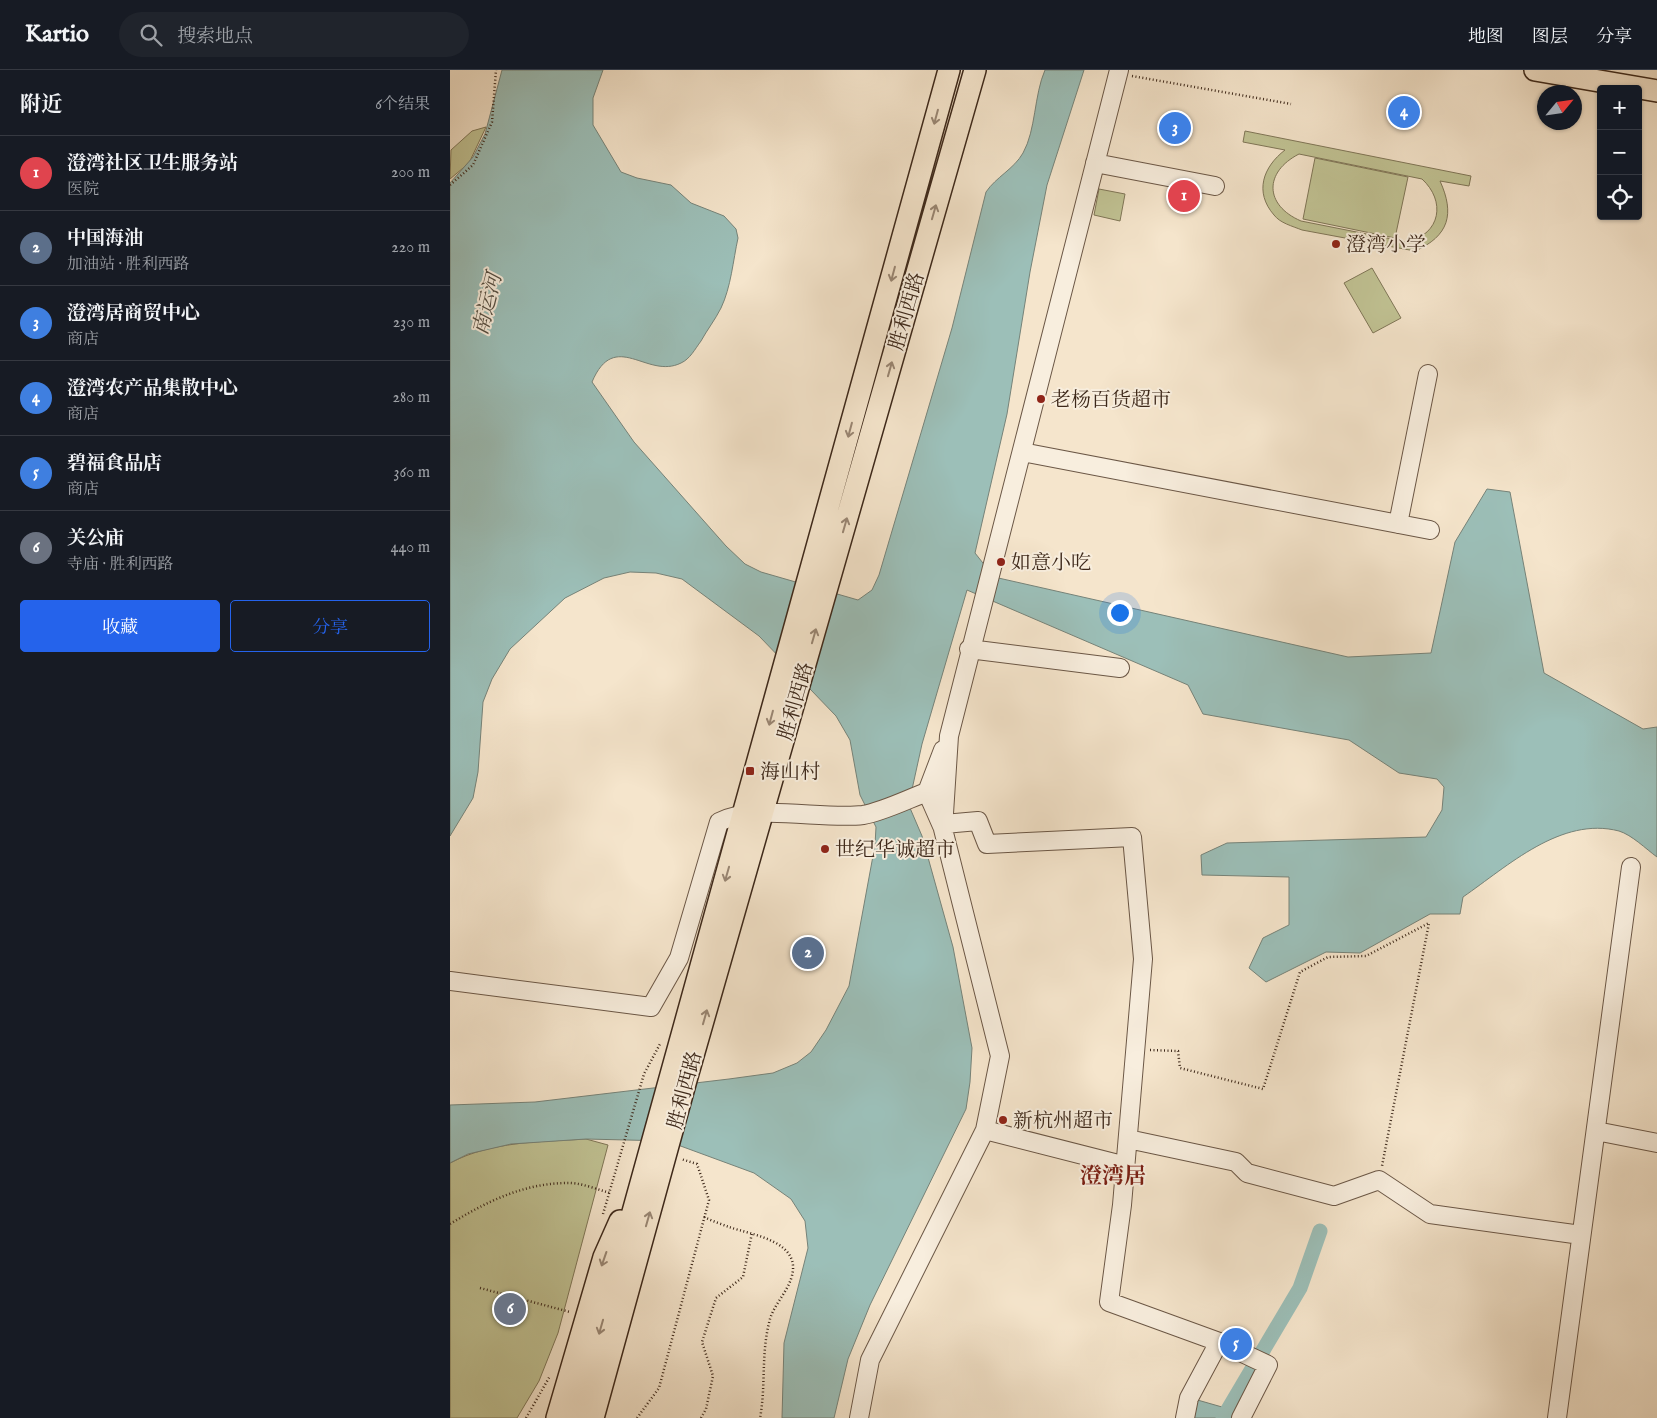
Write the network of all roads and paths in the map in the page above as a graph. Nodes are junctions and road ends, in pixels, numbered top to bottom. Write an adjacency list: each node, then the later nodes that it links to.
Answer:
1 (496, 70): 9 (path)
2 (949, 70): 15 (main road, 胜利西路, one-way to 15)
3 (975, 70): 15 (main road, 胜利西路, one-way to 3)
4 (1535, 70): 6 (main road)
5 (1118, 72): 7 (path); 8 (street)
6 (1657, 91)
7 (1291, 104)
8 (1095, 163): 10 (street); 12 (street)
9 (450, 185)
10 (1214, 186)
11 (1428, 374): 13 (street)
12 (1022, 452): 13 (street); 16 (street)
13 (1398, 524): 14 (street)
14 (1430, 530)
15 (823, 567): 20 (main road, 胜利西路)
16 (969, 649): 17 (street); 18 (street)
17 (1120, 668)
18 (949, 736): 19 (street); 21 (street)
19 (922, 794): 20 (street); 21 (street)
20 (754, 815): 23 (street); 30 (main road, 胜利西路)
21 (944, 826): 25 (street); 26 (street)
22 (1631, 867): 27 (street)
23 (450, 981)
24 (663, 1040): 33 (path)
25 (1136, 1049): 28 (street); 32 (path)
26 (985, 1130): 31 (street); 52 (street)
27 (1596, 1131): 29 (street); 38 (street)
28 (1128, 1139): 31 (street); 32 (street)
29 (1657, 1143)
30 (660, 1149): 34 (path); 42 (main road, 胜利西路, one-way to 30); 45 (main road, one-way to 45); 46 (main road, 胜利西路, one-way to 46)
31 (1126, 1166): 41 (street)
32 (1379, 1180): 38 (street)
33 (610, 1192): 35 (path); 36 (path)
34 (704, 1217): 37 (path); 49 (path)
35 (601, 1220)
36 (450, 1224)
37 (752, 1233): 50 (path); 51 (path)
38 (1582, 1235): 55 (street)
39 (480, 1288): 40 (path)
40 (572, 1312)
41 (1219, 1342): 53 (street); 54 (street)
42 (608, 1365): 47 (main road, 胜利西路); 48 (main road)
43 (554, 1370): 44 (path)
44 (526, 1418)
45 (557, 1418)
46 (576, 1418)
47 (593, 1418)
48 (597, 1418)
49 (637, 1418)
50 (701, 1418)
51 (760, 1418)
52 (859, 1418)
53 (1185, 1418)
54 (1241, 1418)
55 (1556, 1418)

